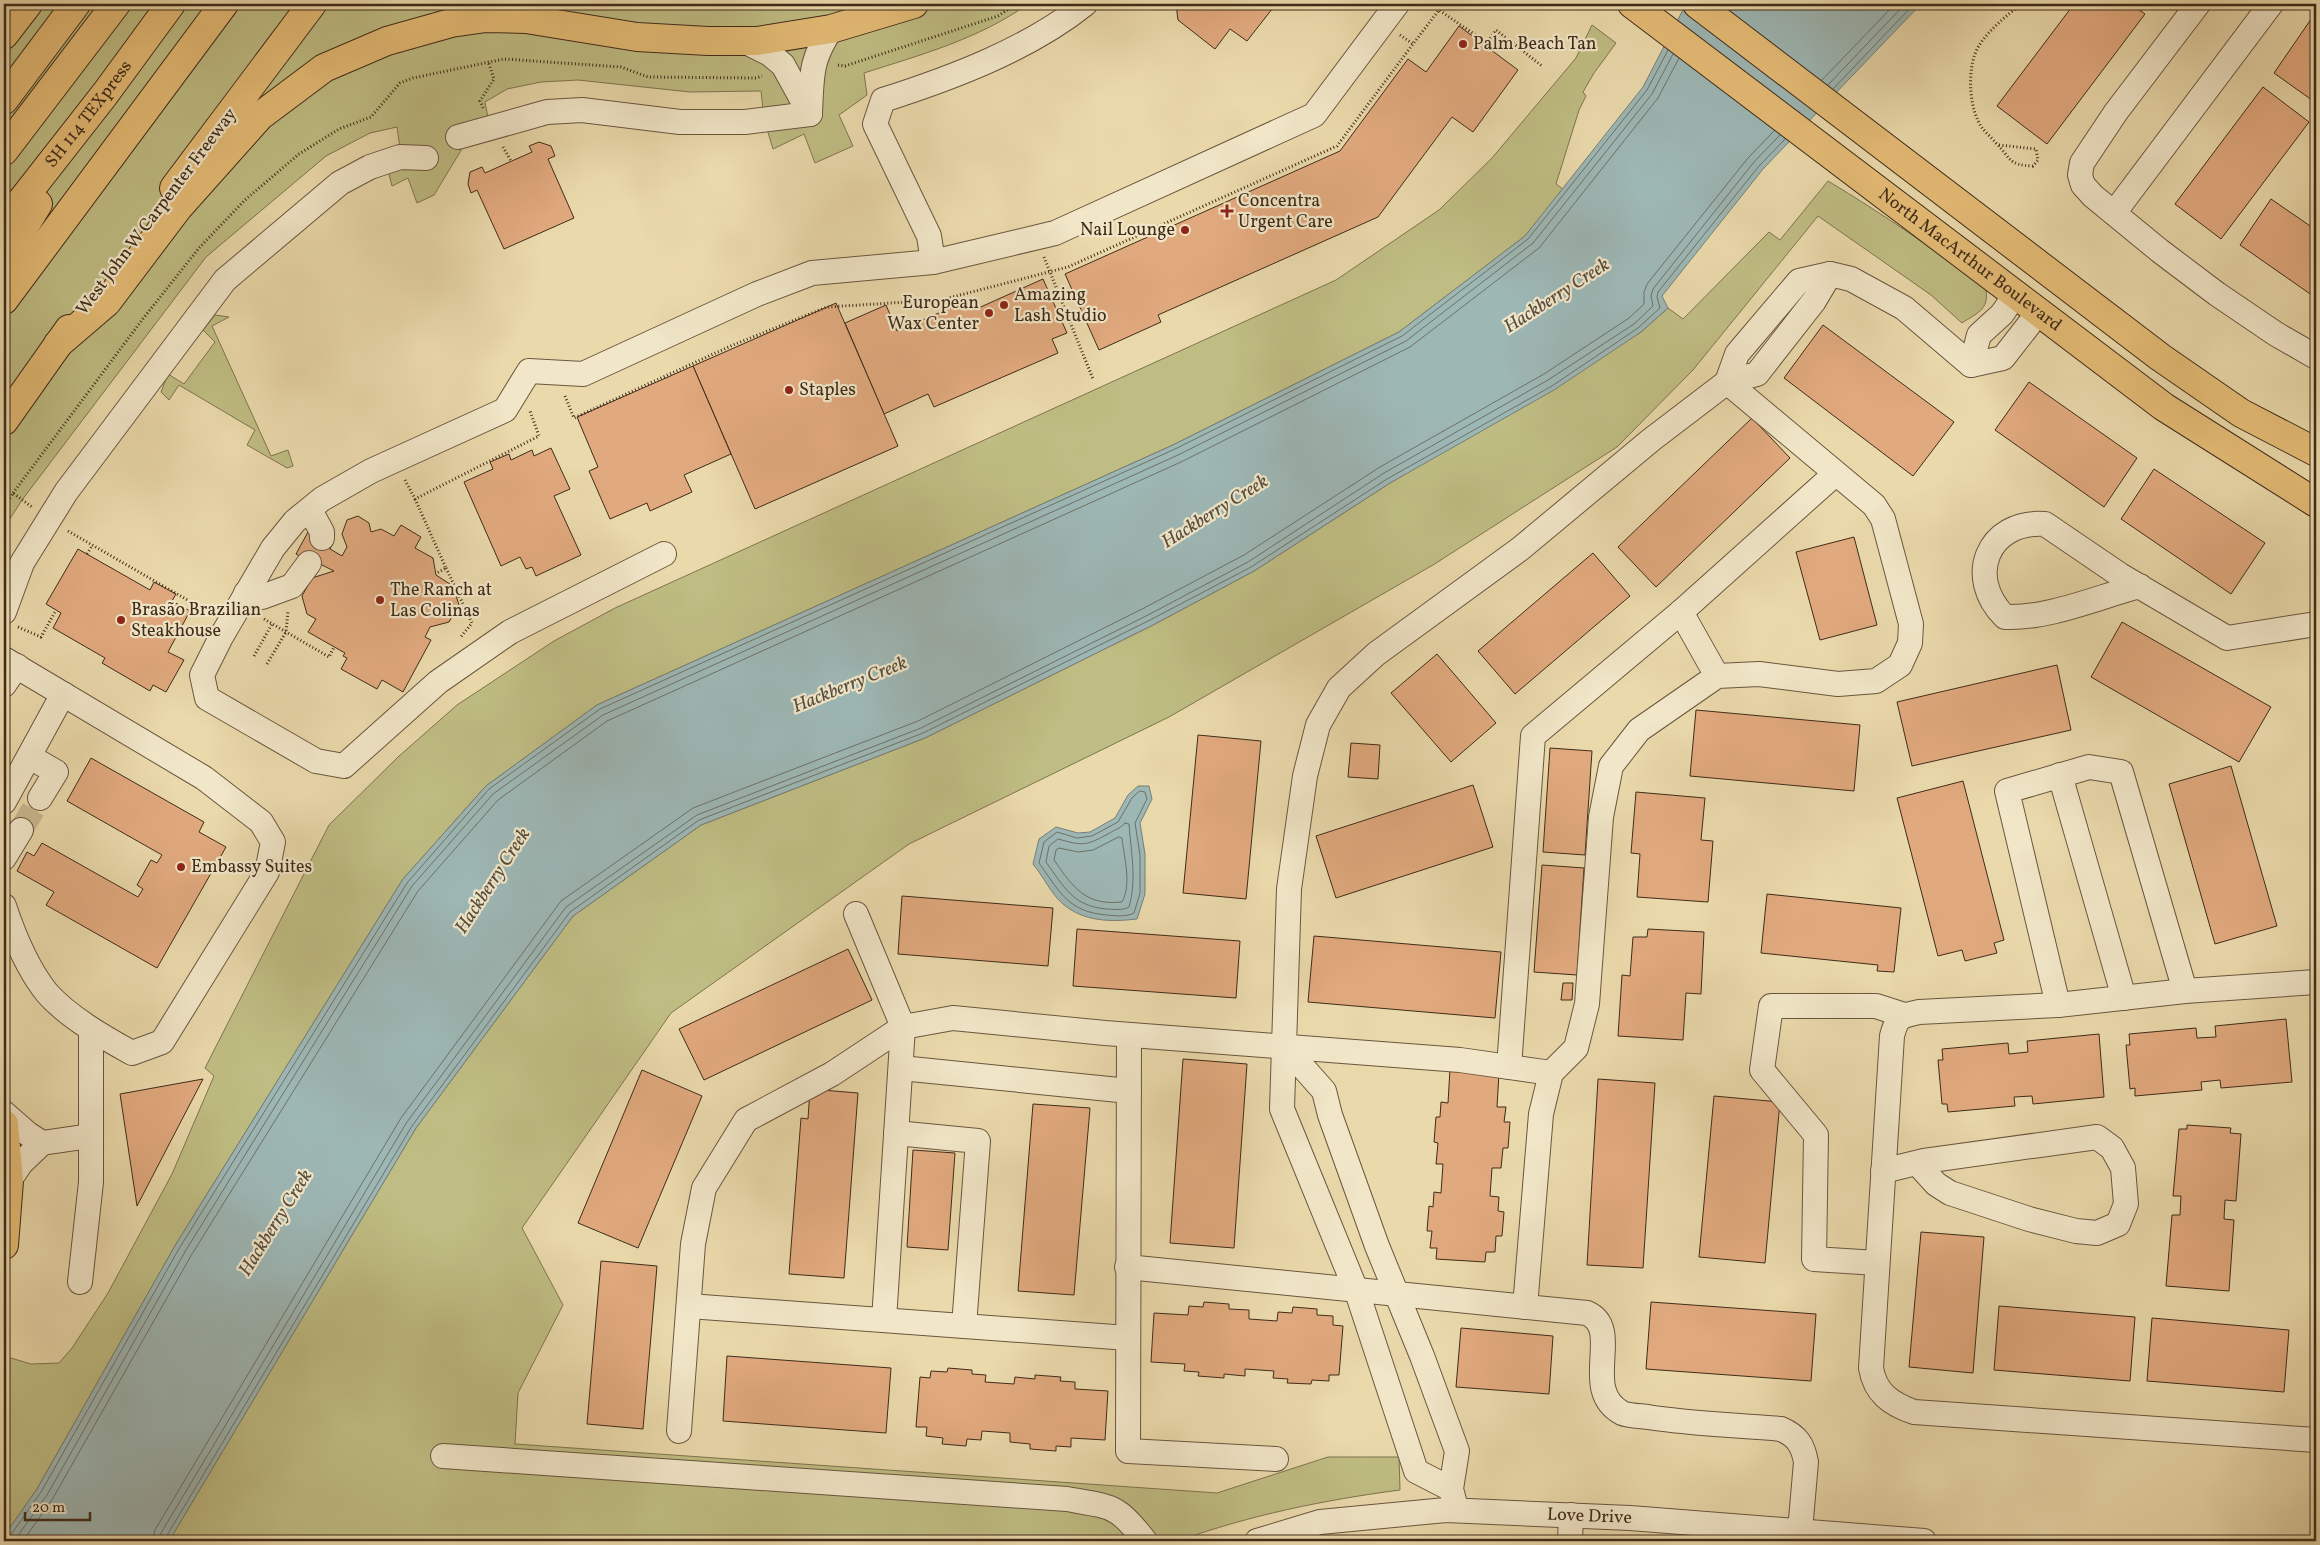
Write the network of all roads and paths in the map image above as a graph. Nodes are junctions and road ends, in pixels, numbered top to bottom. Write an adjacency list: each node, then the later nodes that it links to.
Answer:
1 (28, 4): 17 (main road)
2 (76, 4): 24 (main road)
3 (116, 4): 28 (main road)
4 (171, 4): 23 (main road, SH 114 TEXpress)
5 (224, 4): 37 (main road)
6 (312, 4): 39 (main road, West John W Carpenter Freeway)
7 (914, 4): 16 (main road)
8 (1016, 4): 20 (path)
9 (1085, 4): 34 (street)
10 (1632, 4): 36 (main road, North MacArthur Boulevard)
11 (1697, 4): 47 (main road)
12 (2022, 4): 27 (path)
13 (2198, 4): 30 (street)
14 (2271, 4): 30 (street)
15 (1391, 13): 19 (path); 32 (street)
16 (831, 29): 18 (main road); 20 (street)
17 (4, 35)
18 (744, 41): 21 (street); 39 (main road)
19 (1414, 44): 22 (path); 35 (path)
20 (814, 61): 25 (street)
21 (782, 65): 25 (street); 50 (path)
22 (1542, 66)
23 (105, 94): 31 (main road, SH 114 TEXpress); 33 (main road)
24 (4, 100)
25 (810, 114): 26 (street)
26 (458, 138)
27 (1999, 145): 27 (path)
28 (4, 151)
29 (426, 158): 55 (street)
30 (2114, 213): 40 (street)
31 (4, 223)
32 (1038, 237): 34 (street); 35 (path)
33 (4, 260)
34 (933, 262): 54 (street)
35 (1048, 272): 42 (path); 44 (path)
36 (2015, 295): 38 (main road, North MacArthur Boulevard); 41 (street)
37 (4, 300)
38 (2038, 312): 41 (street); 52 (main road, North MacArthur Boulevard)
39 (58, 344): 46 (main road, West John W Carpenter Freeway)
40 (2316, 357)
41 (1971, 365): 43 (street)
42 (1093, 379)
43 (1727, 382): 48 (street); 97 (street)
44 (564, 393)
45 (528, 406): 51 (path)
46 (7, 421)
47 (2316, 452)
48 (1835, 474): 67 (street); 79 (street)
49 (396, 482): 51 (path)
50 (13, 493): 53 (path); 55 (path)
51 (415, 499): 61 (path)
52 (2316, 503)
53 (4, 507)
54 (310, 510): 56 (street); 64 (street)
55 (48, 519): 57 (path); 69 (street)
56 (322, 538)
57 (92, 546): 58 (path); 70 (path)
58 (87, 554)
59 (664, 554): 70 (street)
60 (309, 563): 64 (street)
61 (446, 568): 62 (path); 74 (path)
62 (437, 573)
63 (2140, 586): 63 (street); 72 (street)
64 (246, 593): 70 (street)
65 (288, 605): 73 (path)
66 (56, 610): 69 (path)
67 (1681, 612): 79 (street); 98 (street)
68 (260, 616): 71 (path)
69 (7, 618)
70 (228, 624)
71 (272, 624): 73 (path); 76 (path)
72 (2316, 624)
73 (286, 632): 75 (path); 77 (path)
74 (460, 638)
75 (334, 647)
76 (254, 656)
77 (268, 664)
78 (8, 670): 80 (street)
79 (1717, 676): 100 (street)
80 (63, 694): 81 (street); 95 (street)
81 (30, 757): 83 (street); 84 (street)
82 (2060, 775): 90 (street); 91 (street); 92 (street)
83 (40, 798)
84 (4, 802)
85 (20, 830): 86 (street)
86 (4, 858)
87 (4, 906): 95 (street)
88 (856, 914): 94 (street)
89 (2316, 982): 90 (street)
90 (2185, 992): 91 (street)
91 (2124, 998): 92 (street)
92 (2058, 1005): 93 (street)
93 (1904, 1015): 108 (street); 111 (street)
94 (903, 1027): 96 (street); 99 (street); 116 (street)
95 (91, 1030): 105 (street)
96 (1129, 1035): 97 (street); 101 (street)
97 (1285, 1047): 98 (street); 114 (street); 115 (street)
98 (1509, 1067): 100 (street)
99 (901, 1068): 101 (street); 104 (street)
100 (1551, 1073): 117 (street)
101 (1129, 1091): 112 (street)
102 (4, 1113): 106 (street)
103 (4, 1124): 109 (main road)
104 (896, 1133): 118 (street); 119 (street)
105 (90, 1136): 106 (street); 113 (street)
106 (42, 1143): 109 (street)
107 (1917, 1163): 107 (street); 108 (street)
108 (1883, 1171): 111 (street)
109 (9, 1181): 110 (main road)
110 (4, 1245)
111 (1877, 1263): 122 (street)
112 (1127, 1267): 114 (street); 120 (street)
113 (80, 1282)
114 (1356, 1290): 115 (street); 125 (street)
115 (1397, 1294): 117 (street); 125 (street)
116 (689, 1306): 118 (street); 121 (street)
117 (1525, 1306): 128 (street)
118 (884, 1320): 119 (street)
119 (964, 1326): 120 (street)
120 (1128, 1338): 124 (street)
121 (679, 1431)
122 (2316, 1440)
123 (443, 1456): 130 (street)
124 (1276, 1459)
125 (1454, 1500): 126 (street, Love Drive); 127 (street, Love Drive)
126 (1571, 1515): 129 (street, Love Drive); 132 (street)
127 (1326, 1531): 131 (street, Love Drive)
128 (1800, 1531): 129 (street, Love Drive); 133 (street, Love Drive)
129 (1765, 1535)
130 (1145, 1541)
131 (1257, 1541)
132 (1570, 1541)
133 (1924, 1541)

